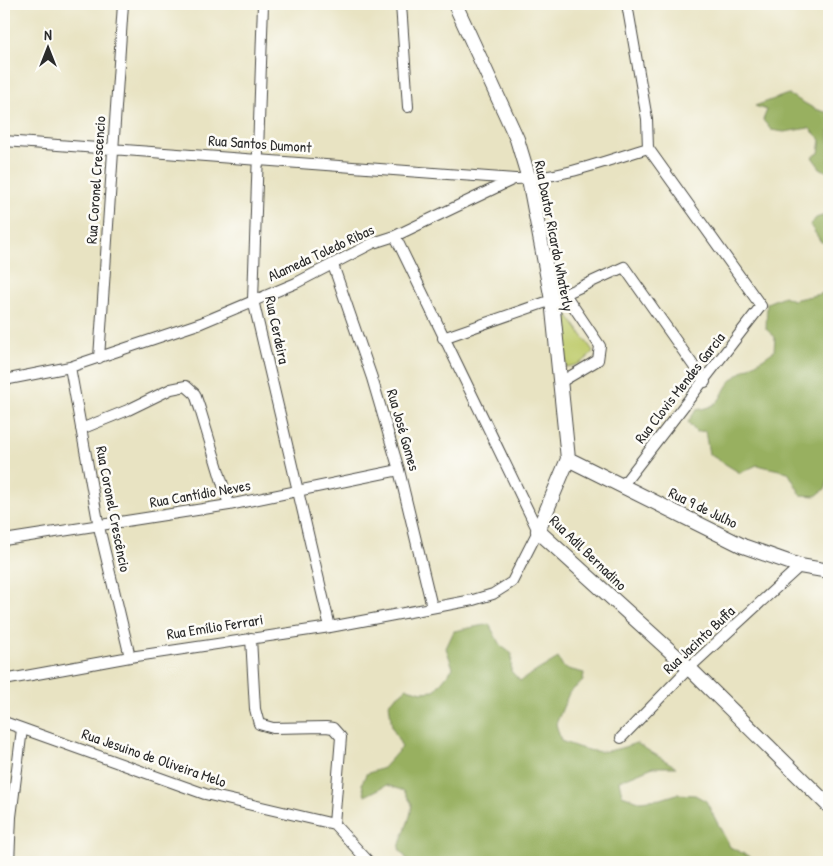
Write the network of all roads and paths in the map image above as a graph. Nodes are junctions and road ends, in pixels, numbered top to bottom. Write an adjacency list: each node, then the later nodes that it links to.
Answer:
1 (123, 4): 8 (street, Rua Coronel Crescencio)
2 (263, 4): 10 (street, Rua Cerdeira)
3 (401, 4): 6 (street)
4 (455, 4): 12 (main road, Rua Doutor Ricardo Whaterly)
5 (627, 4): 9 (street)
6 (408, 107)
7 (4, 141): 8 (street, Rua Santos Dumont)
8 (113, 148): 10 (street, Rua Santos Dumont); 18 (street, Rua Coronel Crescencio)
9 (648, 148): 12 (street, Alameda Toledo Ribas); 21 (street, Rua Clovis Mendes Garcia)
10 (259, 159): 11 (street, Rua Santos Dumont); 16 (street, Rua Cerdeira)
11 (515, 179): 12 (street, Alameda Toledo Ribas); 13 (street, Alameda Toledo Ribas)
12 (530, 179): 15 (main road, Rua Doutor Ricardo Whaterly)
13 (395, 236): 14 (street, Alameda Toledo Ribas); 17 (street, Rua Adil Bernadino)
14 (333, 265): 16 (street, Alameda Toledo Ribas); 25 (street, Rua José Gomes)
15 (559, 297): 17 (street); 21 (street); 22 (main road, Rua Doutor Ricardo Whaterly); 22 (street)
16 (253, 300): 18 (street, Alameda Toledo Ribas); 27 (street, Rua Cerdeira)
17 (443, 338): 30 (street, Rua Adil Bernadino)
18 (99, 358): 19 (street, Alameda Toledo Ribas)
19 (70, 367): 20 (street, Alameda Toledo Ribas); 23 (street, Rua Coronel Crescêncio)
20 (4, 380)
21 (705, 382): 26 (street, Rua Clovis Mendes Garcia)
22 (559, 383): 24 (main road, Rua Doutor Ricardo Whaterly)
23 (81, 429): 28 (street); 29 (street, Rua Coronel Crescêncio)
24 (568, 459): 26 (main road, Rua 9 de Julho); 30 (main road)
25 (399, 470): 27 (street, Rua Cantídio Neves); 34 (street, Rua José Gomes)
26 (622, 486): 32 (main road, Rua 9 de Julho)
27 (300, 491): 28 (street, Rua Cantídio Neves); 35 (street, Rua Cerdeira)
28 (229, 505): 29 (street, Rua Cantídio Neves)
29 (99, 527): 31 (street, Rua Cantídio Neves); 37 (street, Rua Coronel Crescêncio)
30 (538, 531): 34 (street, Rua Emílio Ferrari); 38 (main road, Rua Adil Bernadino)
31 (4, 540)
32 (800, 566): 33 (main road, Rua 9 de Julho); 38 (street, Rua Jacinto Buffa)
33 (829, 571)
34 (432, 607): 35 (street, Rua Emílio Ferrari)
35 (330, 627): 36 (street, Rua Emílio Ferrari)
36 (251, 638): 37 (street, Rua Emílio Ferrari); 45 (street)
37 (130, 657): 39 (street, Rua Emílio Ferrari)
38 (689, 668): 42 (street, Rua Jacinto Buffa); 43 (main road, Rua Adil Bernadino)
39 (4, 680)
40 (4, 722): 41 (street, Rua Jesuino de Oliveira Melo)
41 (22, 729): 44 (street); 45 (street, Rua Jesuino de Oliveira Melo)
42 (620, 738)
43 (829, 806)
44 (8, 816): 46 (street)
45 (334, 824): 47 (street)
46 (9, 862)
47 (369, 862)

